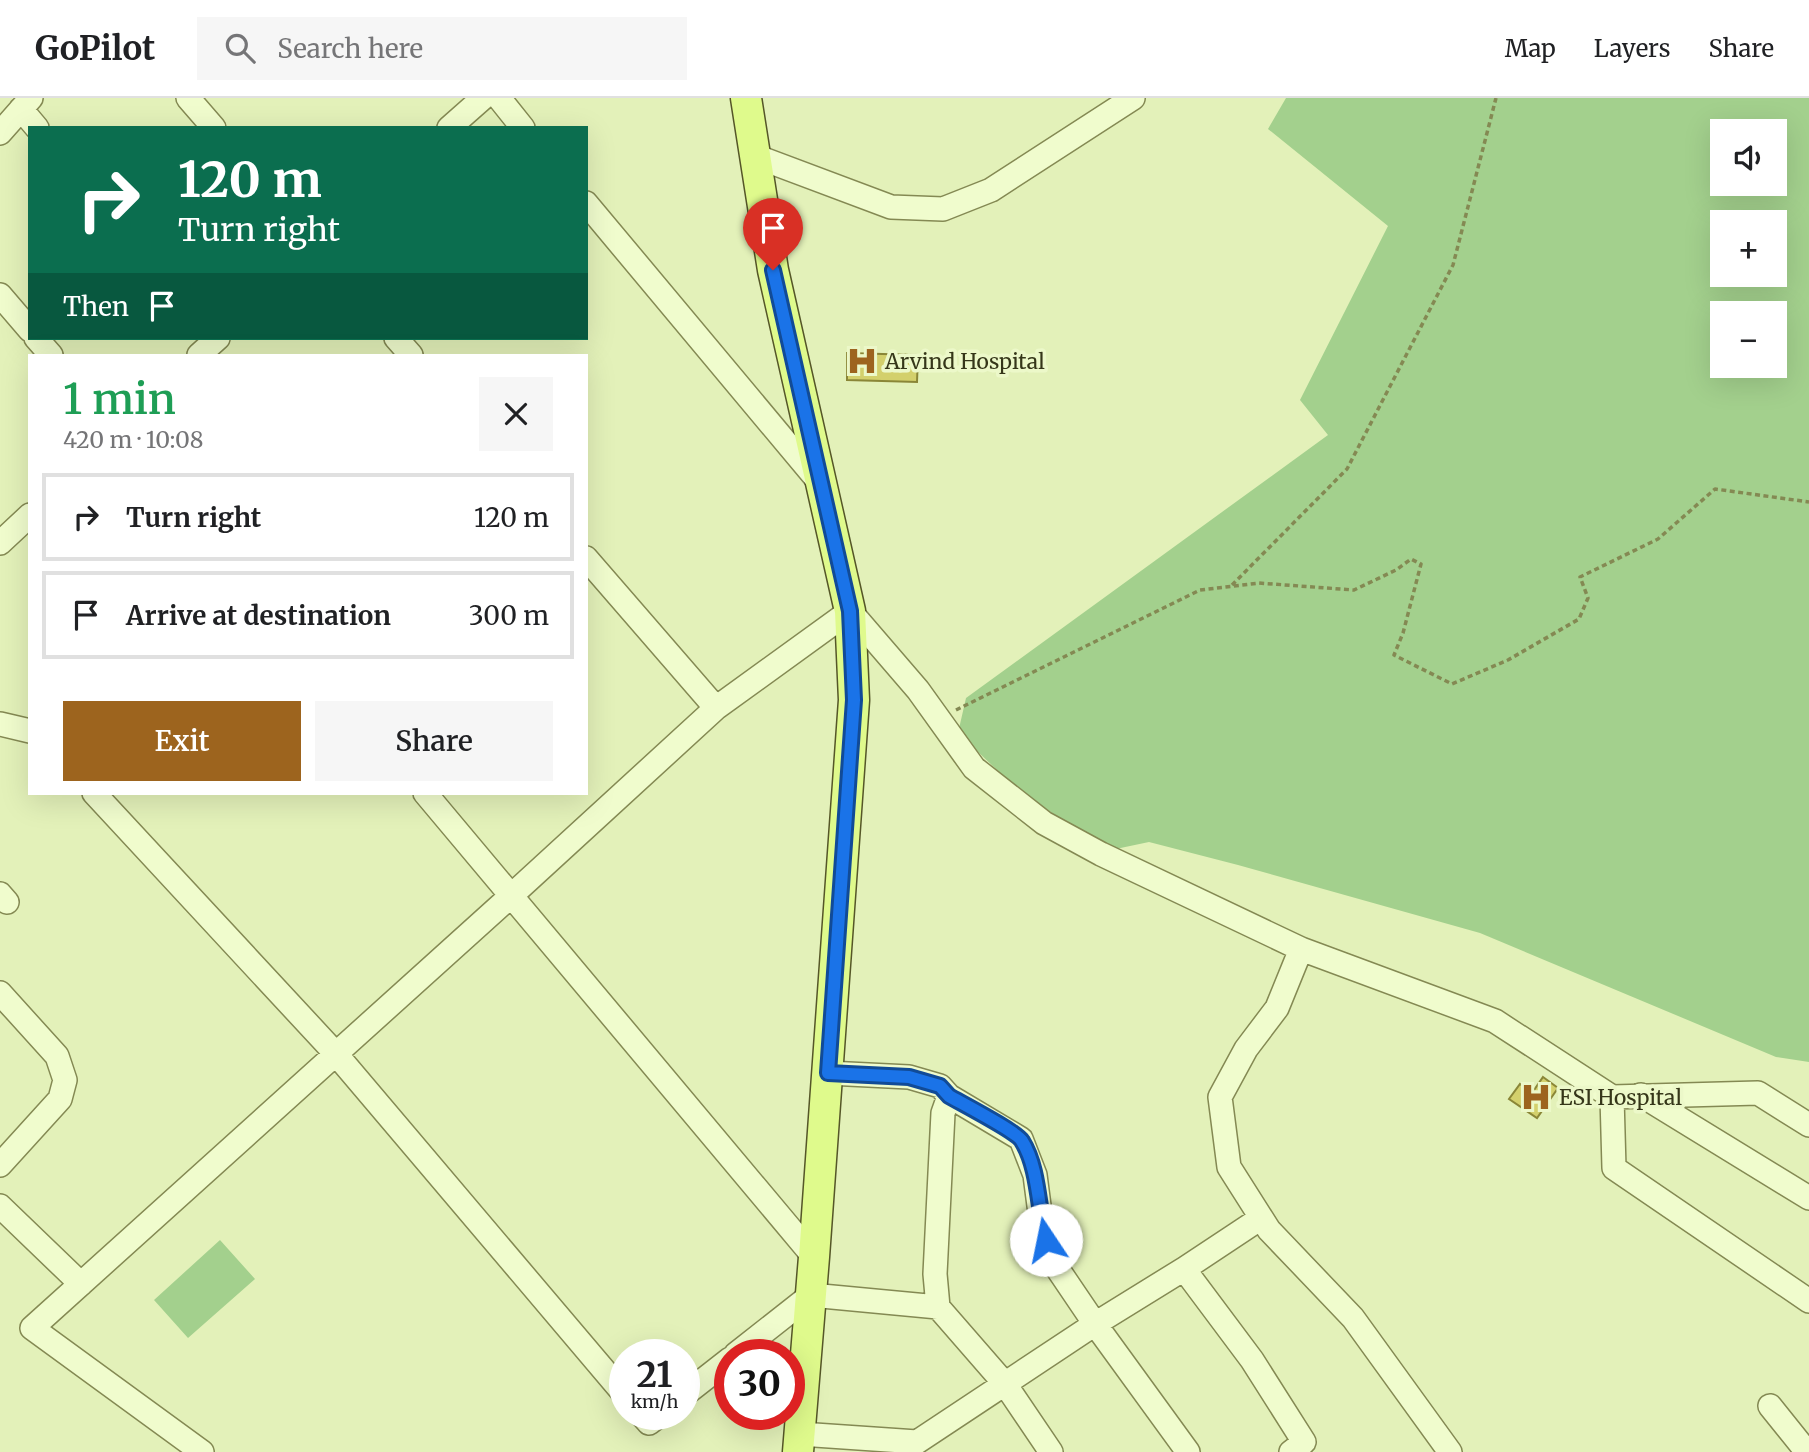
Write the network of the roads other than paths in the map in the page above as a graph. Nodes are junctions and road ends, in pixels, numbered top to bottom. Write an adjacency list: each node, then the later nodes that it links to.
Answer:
1 (188, 98): 8 (street)
2 (483, 98): 9 (street)
3 (499, 98): 10 (street)
4 (746, 98): 12 (main road)
5 (1133, 98): 12 (street)
6 (26, 104): 7 (street); 11 (street)
7 (36, 126)
8 (212, 126)
9 (451, 126)
10 (521, 126)
11 (0, 134)
12 (755, 156): 22 (main road)
13 (588, 205): 22 (street)
14 (0, 295): 15 (street)
15 (28, 328)
16 (38, 340): 19 (street)
17 (216, 340): 20 (street)
18 (398, 340): 21 (street)
19 (50, 354)
20 (200, 354)
21 (410, 354)
22 (822, 486): 26 (main road)
23 (28, 517): 24 (street)
24 (0, 543)
25 (588, 560): 27 (street)
26 (850, 611): 27 (street); 33 (street); 36 (main road)
27 (716, 708): 32 (street)
28 (0, 723): 29 (street)
29 (28, 730)
30 (96, 795): 35 (street)
31 (427, 795): 32 (street)
32 (512, 895): 35 (street); 45 (street)
33 (1301, 948): 39 (street); 44 (street)
34 (0, 993): 41 (street)
35 (336, 1054): 47 (street); 54 (street)
36 (828, 1073): 38 (street); 45 (main road)
37 (1642, 1095): 39 (street); 40 (street); 42 (street)
38 (949, 1096): 50 (street); 51 (street)
39 (1612, 1097): 49 (street)
40 (1809, 1125)
41 (0, 1165)
42 (1809, 1198)
43 (0, 1206): 47 (street)
44 (1261, 1218): 46 (street); 64 (street)
45 (814, 1256): 48 (main road)
46 (1184, 1269): 51 (street); 63 (street)
47 (81, 1284): 60 (street)
48 (811, 1295): 50 (street); 52 (street); 58 (main road)
49 (1809, 1301)
50 (938, 1307): 56 (street)
51 (1095, 1324): 56 (street); 62 (street)
52 (755, 1339)
53 (714, 1372): 55 (street)
54 (609, 1376)
55 (700, 1382)
56 (1005, 1384): 59 (street); 61 (street)
57 (1770, 1406): 65 (street)
58 (799, 1443): 59 (street)
59 (917, 1447)
60 (202, 1452)
61 (1051, 1452)
62 (1188, 1452)
63 (1291, 1452)
64 (1450, 1452)
65 (1807, 1452)

